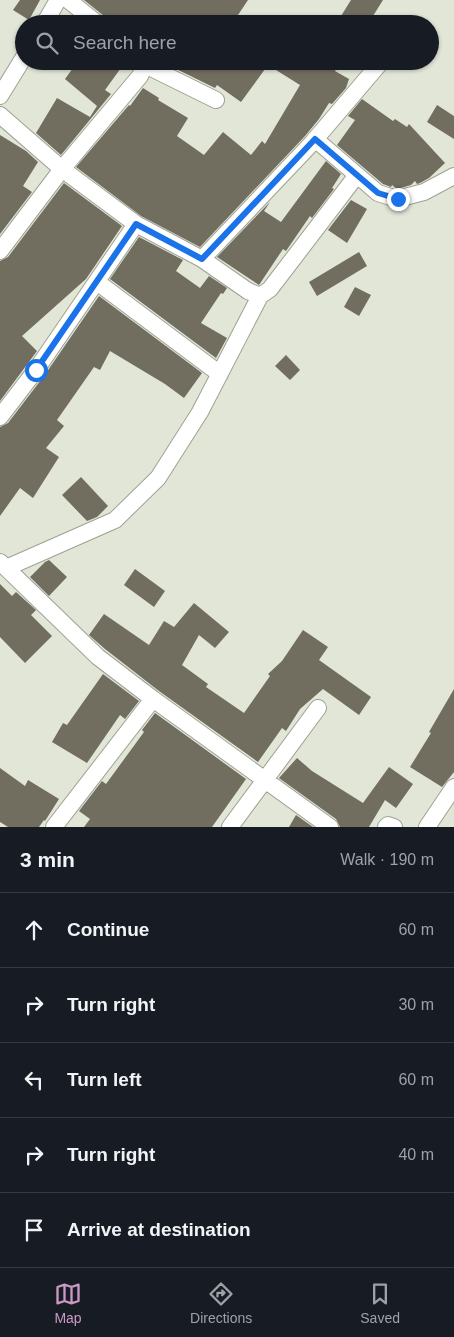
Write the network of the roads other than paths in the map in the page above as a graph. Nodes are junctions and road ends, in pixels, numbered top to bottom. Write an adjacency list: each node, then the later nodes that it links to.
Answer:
1 (58, 0): 3 (street)
2 (68, 0): 4 (street)
3 (49, 15)
4 (87, 15)
5 (16, 70): 9 (street)
6 (141, 70): 13 (street)
7 (157, 70): 10 (street)
8 (373, 70): 12 (street)
9 (0, 96)
10 (216, 100)
11 (0, 115): 13 (street)
12 (315, 139): 14 (street); 18 (street)
13 (62, 169): 16 (street); 17 (street)
14 (357, 175): 15 (street); 20 (street)
15 (454, 176)
16 (136, 224): 18 (street); 19 (street)
17 (0, 251)
18 (202, 259): 20 (street)
19 (97, 282): 21 (street); 22 (street)
20 (260, 296): 21 (street)
21 (220, 374): 23 (street)
22 (0, 417)
23 (3, 565): 24 (street)
24 (153, 699): 26 (street); 28 (street)
25 (318, 708): 26 (street)
26 (264, 781): 29 (street); 30 (street)
27 (454, 787): 33 (street)
28 (54, 827)
29 (230, 827)
30 (330, 827)
31 (386, 827): 32 (street)
32 (394, 827)
33 (427, 827)

